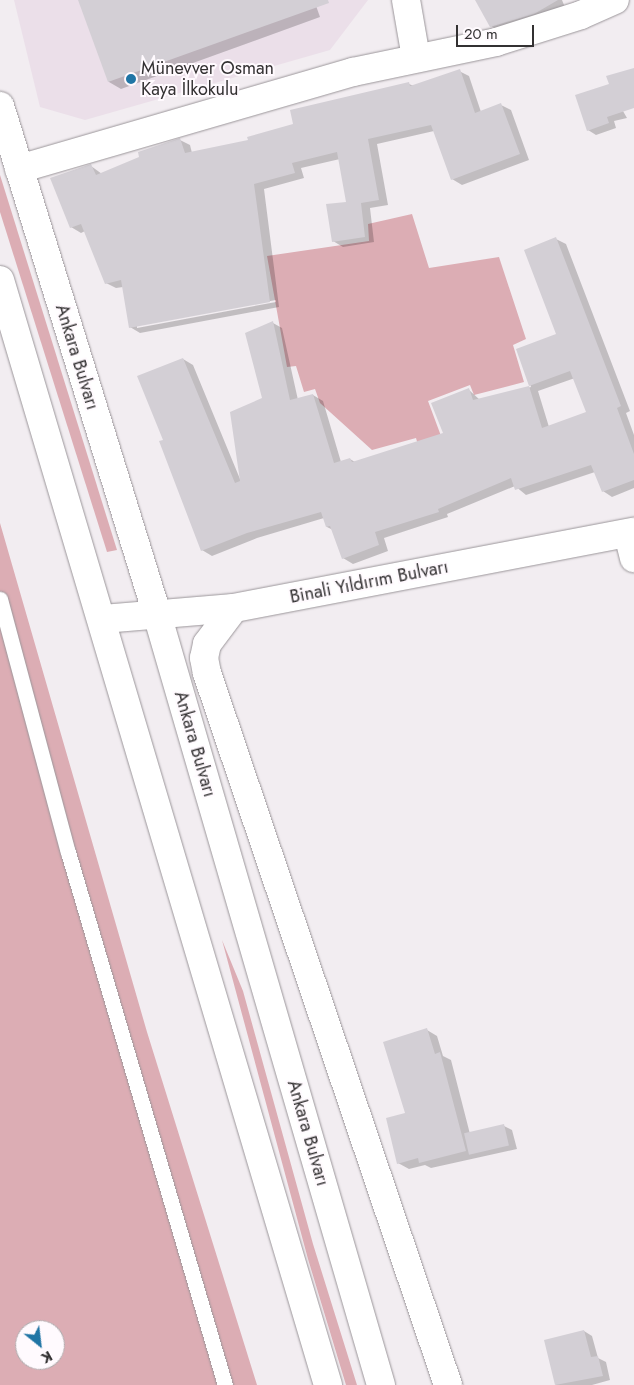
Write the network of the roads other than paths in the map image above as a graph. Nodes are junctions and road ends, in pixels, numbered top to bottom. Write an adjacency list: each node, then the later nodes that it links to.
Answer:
1 (406, 0): 3 (main road)
2 (615, 0): 3 (main road)
3 (416, 58): 5 (main road)
4 (0, 106): 5 (main road, Ankara Bulvarı)
5 (19, 169): 10 (main road, Ankara Bulvarı)
6 (0, 280): 11 (main road)
7 (632, 541): 9 (main road, Binali Yıldırım Bulvarı)
8 (0, 599): 12 (lane)
9 (234, 608): 10 (main road, Binali Yıldırım Bulvarı); 15 (main road)
10 (157, 614): 11 (main road, Binali Yıldırım Bulvarı); 14 (main road, Ankara Bulvarı)
11 (103, 619): 13 (main road)
12 (225, 1385)
13 (328, 1385)
14 (381, 1385)
15 (448, 1385)

